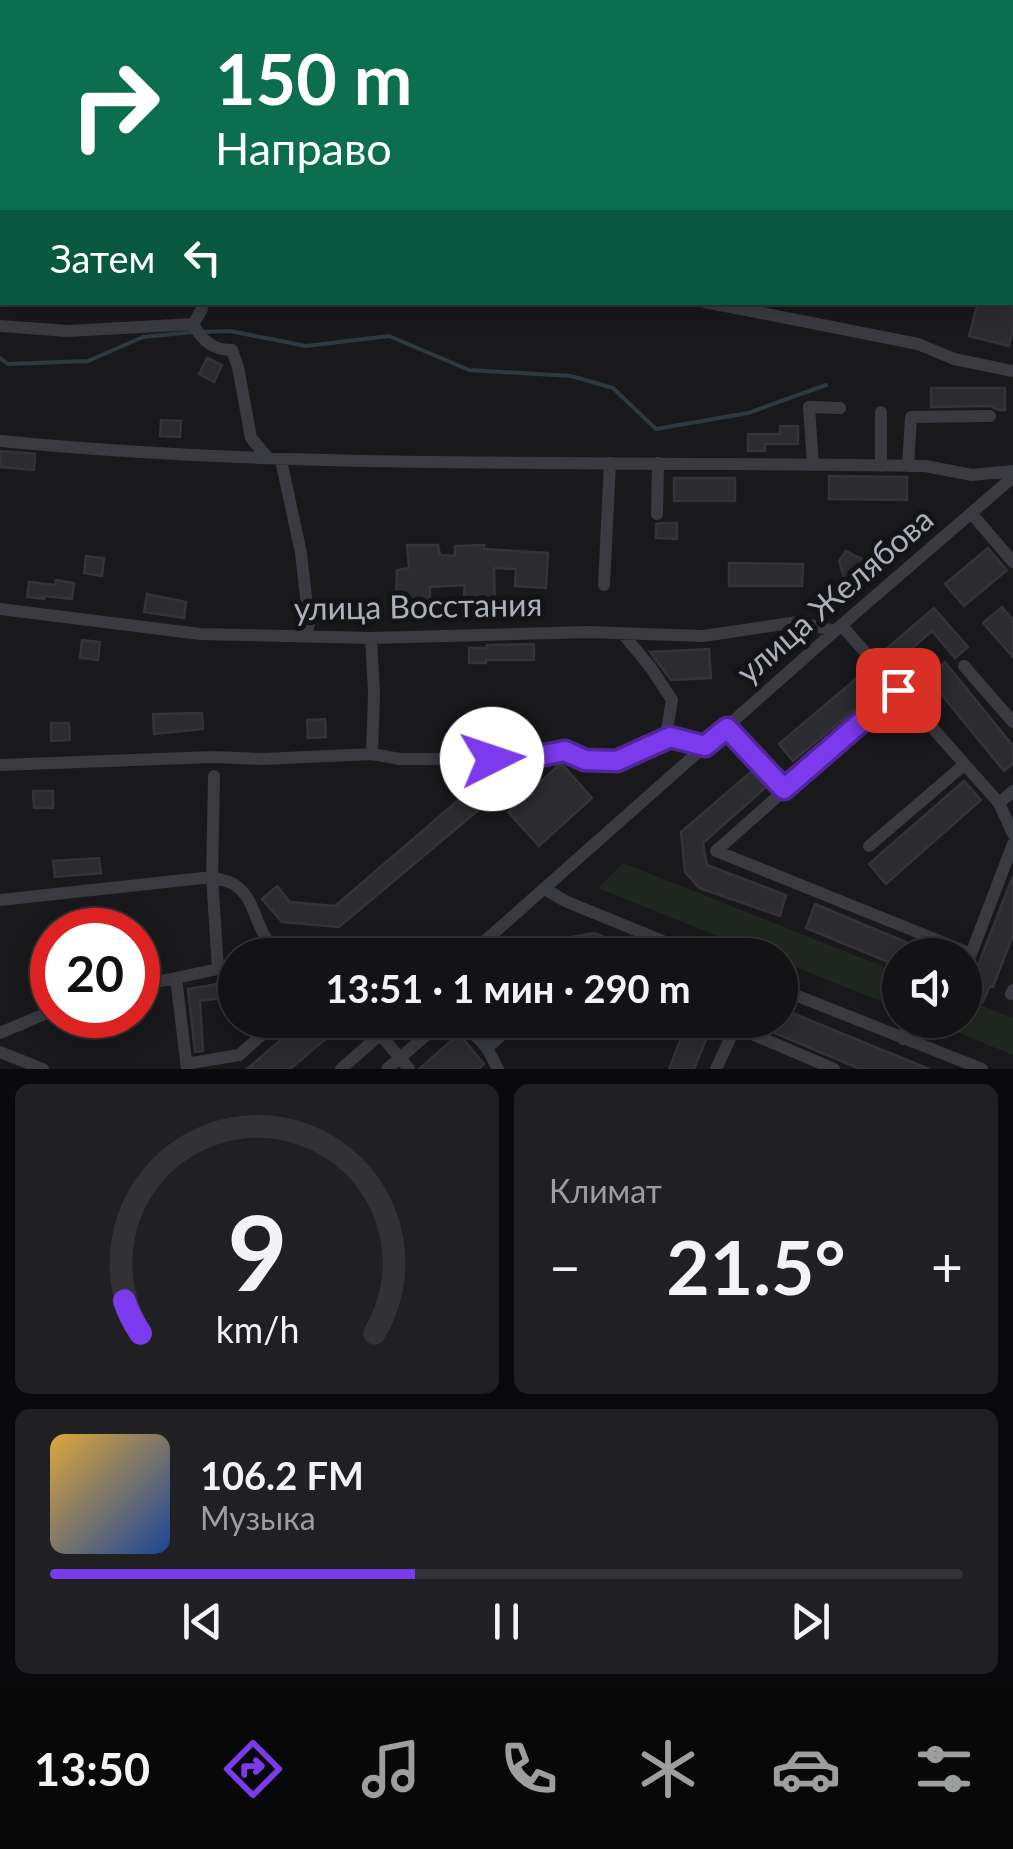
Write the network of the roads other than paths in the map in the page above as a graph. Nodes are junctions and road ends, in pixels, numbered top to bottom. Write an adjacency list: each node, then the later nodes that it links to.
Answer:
1 (202, 305): 3 (street)
2 (720, 305): 5 (street)
3 (193, 324): 4 (street); 10 (street)
4 (0, 326)
5 (1013, 371)
6 (840, 408): 13 (street)
7 (881, 412): 14 (street)
8 (990, 416): 15 (street)
9 (0, 440): 10 (street)
10 (275, 459): 11 (street); 24 (street)
11 (610, 462): 12 (street); 20 (street)
12 (658, 463): 13 (street); 17 (street)
13 (814, 465): 14 (street)
14 (881, 466): 15 (street)
15 (908, 466): 16 (street)
16 (1013, 474): 18 (street, улица Желябова)
17 (656, 514)
18 (972, 514): 19 (street); 22 (street, улица Желябова)
19 (1013, 562)
20 (604, 585)
21 (0, 609): 24 (street, улица Восстания)
22 (838, 629): 23 (street, улица Восстания); 27 (street); 29 (street, улица Желябова)
23 (623, 634): 25 (street, улица Восстания); 30 (street)
24 (306, 637): 25 (street, улица Восстания)
25 (372, 638): 32 (street)
26 (964, 666): 28 (street)
27 (898, 690): 36 (street); 38 (street)
28 (1013, 722)
29 (727, 728): 31 (street, улица Желябова); 38 (street)
30 (670, 737): 31 (street); 32 (street)
31 (705, 746): 45 (street, улица Желябова)
32 (372, 754): 34 (street)
33 (202, 758): 34 (street); 35 (street); 37 (street)
34 (232, 758): 37 (street)
35 (1, 761)
36 (964, 765): 40 (street); 43 (street)
37 (214, 776): 44 (street)
38 (784, 789): 50 (street)
39 (1013, 792): 40 (street)
40 (999, 803): 41 (street)
41 (1013, 834)
42 (1013, 844): 51 (street)
43 (870, 846)
44 (212, 877): 46 (street); 47 (street); 52 (street)
45 (545, 889): 48 (street, улица Желябова); 49 (street)
46 (0, 900)
47 (266, 938)
48 (489, 938)
49 (656, 938)
50 (916, 938)
51 (977, 938)
52 (176, 978): 53 (street); 71 (street)
53 (160, 981)
54 (798, 995): 56 (street)
55 (30, 1021): 57 (street)
56 (882, 1029)
57 (0, 1033)
58 (259, 1038): 71 (street)
59 (376, 1038): 74 (street)
60 (383, 1038): 70 (street)
61 (428, 1038): 70 (street)
62 (478, 1038): 67 (street)
63 (499, 1038): 67 (street)
64 (730, 1038): 77 (street)
65 (759, 1038): 72 (street)
66 (903, 1038): 69 (street)
67 (487, 1048): 76 (street)
68 (0, 1052): 73 (street)
69 (947, 1063): 78 (street)
70 (405, 1064): 75 (street)
71 (186, 1066)
72 (830, 1068)
73 (43, 1069)
74 (341, 1069)
75 (387, 1069)
76 (498, 1069)
77 (716, 1069)
78 (982, 1069)

